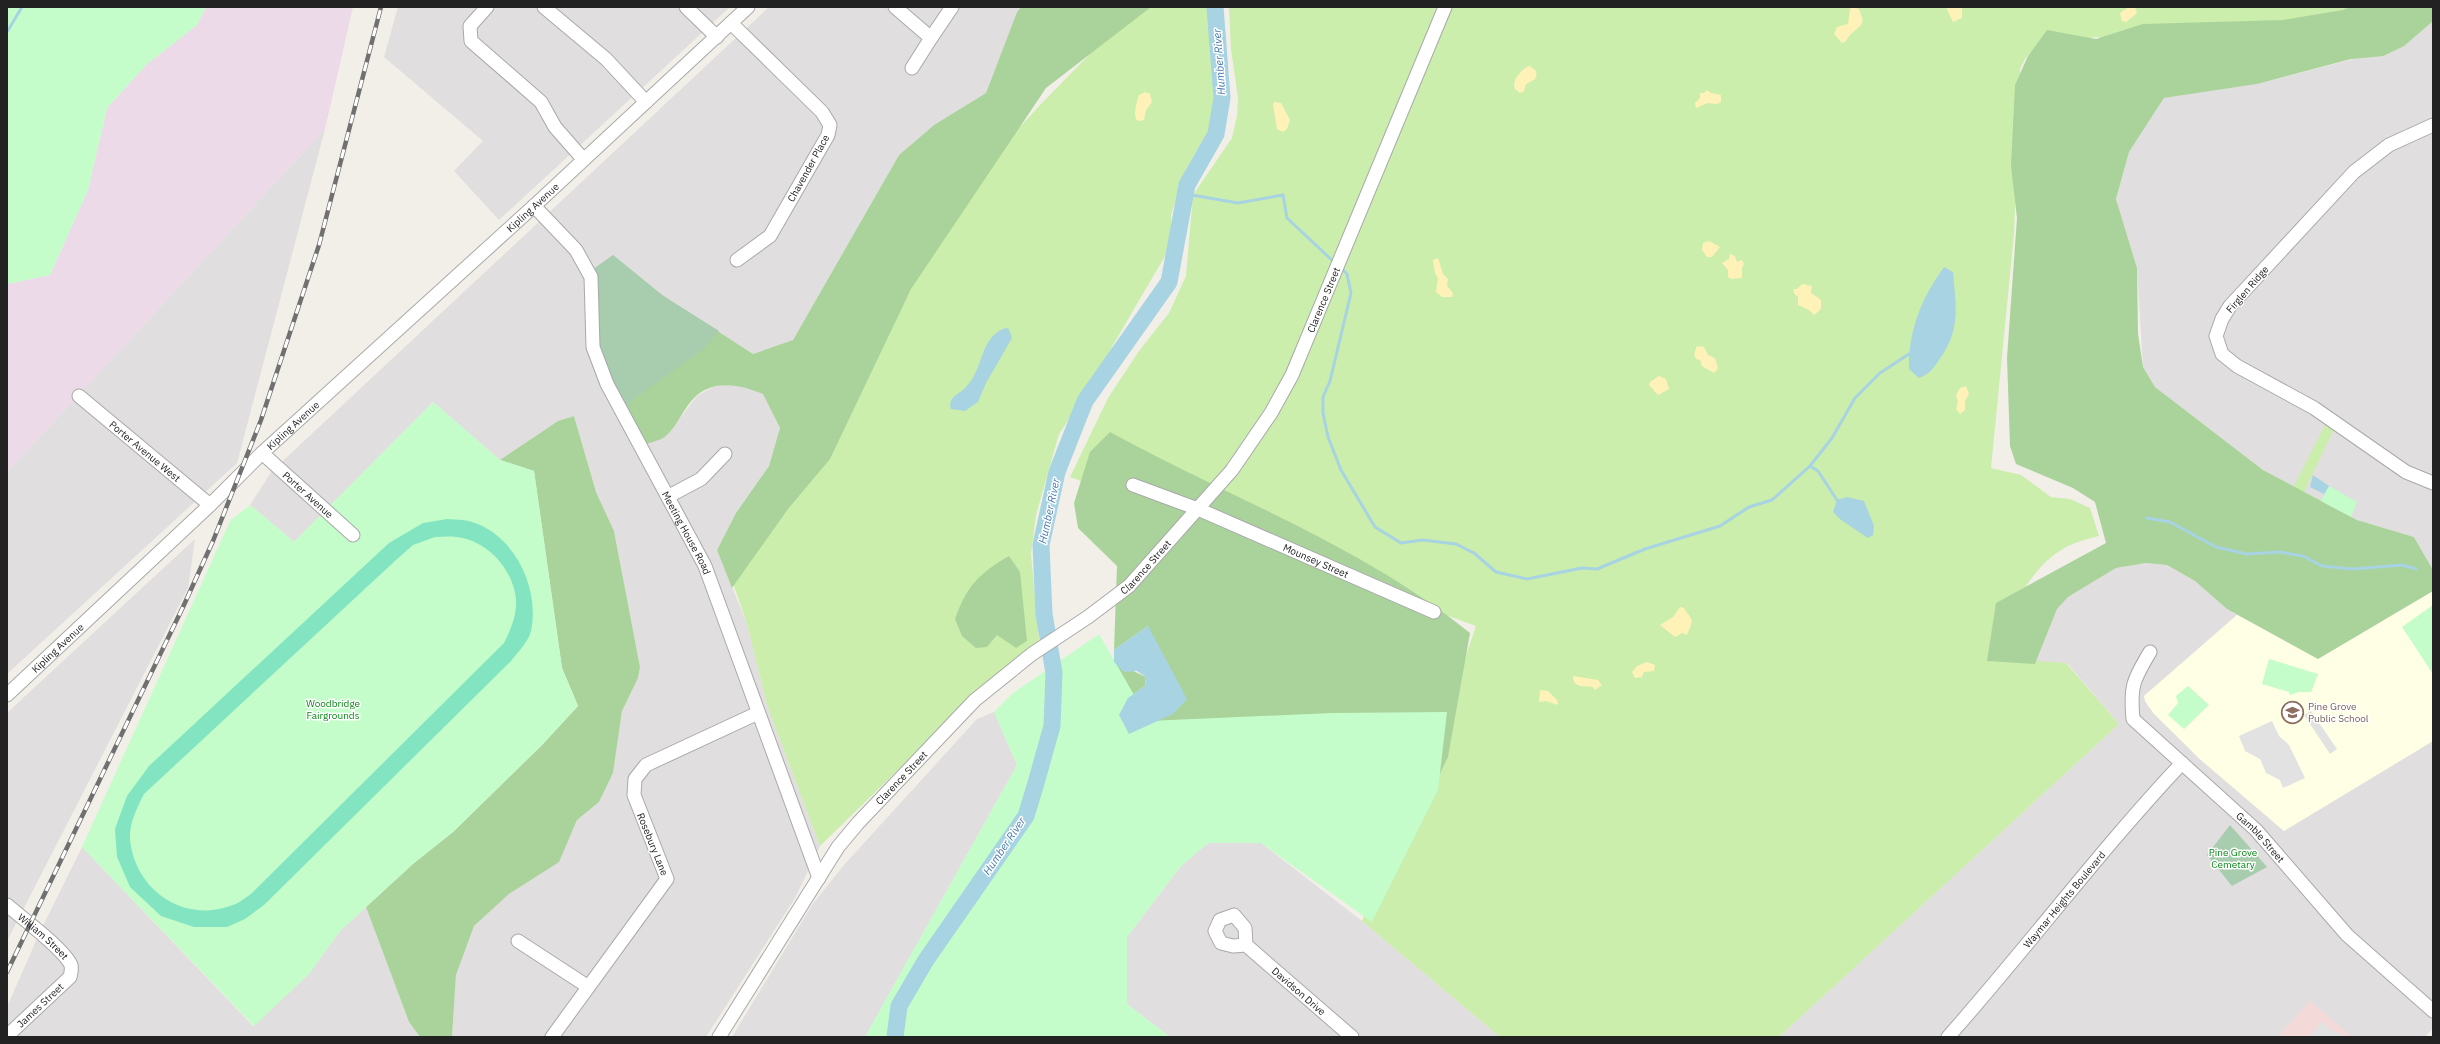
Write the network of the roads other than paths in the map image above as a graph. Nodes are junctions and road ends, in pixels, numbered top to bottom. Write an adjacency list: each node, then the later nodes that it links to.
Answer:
1 (487, 7): 14 (street)
2 (544, 7): 12 (street)
3 (686, 7): 9 (street)
4 (748, 7): 8 (street, Kipling Avenue)
5 (895, 7): 10 (street)
6 (951, 7): 10 (street)
7 (1445, 7): 24 (street, Clarence Street)
8 (731, 23): 9 (street, Kipling Avenue); 16 (street, Chavender Place)
9 (717, 37): 12 (street, Kipling Avenue)
10 (931, 38): 11 (street)
11 (912, 68)
12 (646, 102): 14 (street, Kipling Avenue)
13 (2433, 125): 20 (street, Firglen Ridge)
14 (583, 160): 15 (street, Kipling Avenue)
15 (534, 206): 18 (street, Kipling Avenue); 22 (street, Meeting House Road)
16 (737, 260)
17 (79, 396): 23 (street, Porter Avenue West)
18 (262, 453): 23 (street, Kipling Avenue); 25 (street, Porter Avenue)
19 (725, 454): 22 (street)
20 (2433, 483)
21 (1133, 485): 24 (street, Mounsey Street)
22 (669, 496): 29 (street, Meeting House Road)
23 (210, 505): 28 (street, Kipling Avenue)
24 (1198, 509): 26 (street, Mounsey Street); 31 (street, Clarence Street)
25 (353, 535)
26 (1434, 612)
27 (2150, 652): 30 (street, Gamble Street)
28 (7, 695)
29 (758, 713): 31 (street, Meeting House Road); 36 (street, Rosebury Lane)
30 (2182, 763): 37 (street, Gamble Street); 42 (street, Waymar Heights Boulevard)
31 (819, 878): 40 (street, Clarence Street)
32 (7, 905): 35 (street, William Street)
33 (518, 941): 36 (street)
34 (1246, 945): 41 (street, Davidson Drive)
35 (72, 973): 38 (street, James Street)
36 (587, 986): 39 (street, Rosebury Lane)
37 (2433, 1011)
38 (7, 1036)
39 (552, 1037)
40 (719, 1037)
41 (1352, 1037)
42 (1948, 1037)

